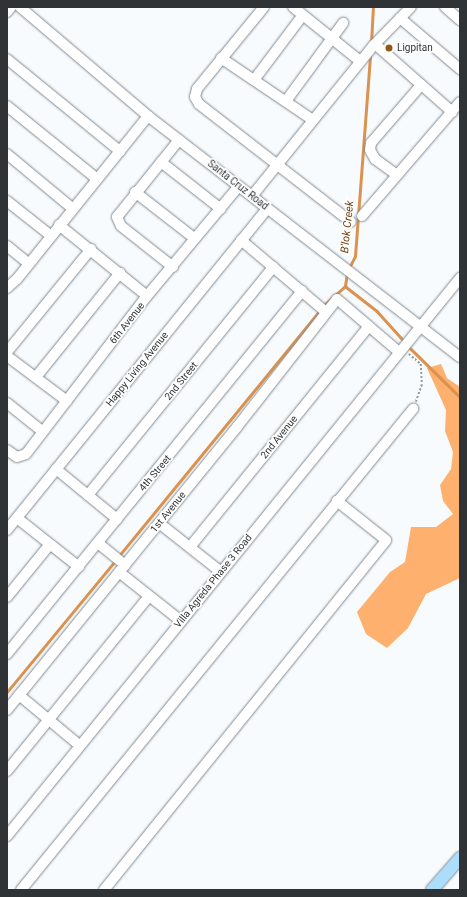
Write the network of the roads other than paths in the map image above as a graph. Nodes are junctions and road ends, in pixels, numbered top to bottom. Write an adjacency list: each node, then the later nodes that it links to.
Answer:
1 (11, 7): 7 (street)
2 (20, 7): 24 (street, Santa Cruz Road)
3 (264, 7): 14 (street)
4 (293, 7): 8 (street)
5 (411, 7): 9 (street)
6 (445, 7): 10 (street)
7 (7, 12)
8 (303, 15): 12 (street); 18 (street)
9 (400, 18): 13 (street); 17 (street)
10 (460, 20)
11 (343, 23): 12 (street)
12 (332, 38): 16 (street); 20 (street)
13 (374, 45): 16 (street); 19 (street)
14 (221, 58): 18 (street); 30 (street)
15 (7, 59): 27 (street)
16 (362, 59): 25 (street)
17 (460, 69)
18 (254, 80): 20 (street)
19 (422, 85): 23 (street); 31 (street)
20 (286, 101): 25 (street)
21 (460, 102): 23 (street)
22 (7, 106): 32 (street)
23 (452, 112): 31 (street)
24 (148, 116): 26 (street, Santa Cruz Road); 27 (street)
25 (313, 120): 30 (street)
26 (179, 140): 29 (street); 33 (street, Santa Cruz Road)
27 (120, 151): 32 (street)
28 (7, 154): 37 (street)
29 (160, 162): 34 (street); 39 (street)
30 (276, 165): 35 (street); 41 (street)
31 (397, 175): 40 (street)
32 (96, 179): 37 (street)
33 (239, 186): 35 (street, Santa Cruz Road); 39 (street, 6th Avenue)
34 (135, 192): 44 (street); 49 (street)
35 (252, 196): 38 (street, Santa Cruz Road)
36 (7, 200): 43 (street)
37 (72, 208): 42 (street)
38 (268, 208): 45 (street, Happy Living Avenue); 58 (street, Santa Cruz Road)
39 (221, 209): 44 (street, 6th Avenue)
40 (362, 216)
41 (351, 222)
42 (59, 225): 43 (street); 47 (street)
43 (50, 235): 48 (street)
44 (194, 238): 49 (street, 6th Avenue)
45 (241, 240): 50 (street); 69 (street, Happy Living Avenue)
46 (7, 246): 48 (street)
47 (91, 249): 51 (street); 60 (street)
48 (29, 264): 53 (street)
49 (173, 266): 55 (street, 6th Avenue)
50 (273, 266): 54 (street); 70 (street, 2nd Street)
51 (120, 274): 55 (street); 63 (street)
52 (460, 278): 58 (street, Villa Agreda Phase 3 Road)
53 (7, 288)
54 (302, 291): 56 (street); 73 (street, 4th Street)
55 (147, 296): 64 (street, 6th Avenue)
56 (322, 309): 57 (street, 1st Avenue); 74 (street, 1st Avenue)
57 (369, 326): 59 (street); 78 (street, 2nd Avenue)
58 (419, 326): 59 (street, Villa Agreda Phase 3 Road); 62 (street, Santa Cruz Road)
59 (404, 347): 81 (street, Villa Agreda Phase 3 Road)
60 (7, 352)
61 (7, 356): 63 (street)
62 (460, 357)
63 (36, 377): 64 (street)
64 (67, 401): 67 (street, 6th Avenue)
65 (7, 403): 67 (street)
66 (413, 409): 71 (street)
67 (42, 431): 68 (street, 6th Avenue)
68 (7, 450)
69 (56, 469): 70 (street); 72 (street, Happy Living Avenue)
70 (88, 495): 73 (street)
71 (337, 501): 93 (street); 94 (street)
72 (17, 518): 75 (street, Happy Living Avenue); 77 (street)
73 (117, 519): 76 (street, 4th Street)
74 (159, 523): 78 (street); 79 (street, 1st Avenue)
75 (7, 530)
76 (98, 543): 79 (street); 80 (street, 4th Street)
77 (50, 544): 80 (street); 83 (street)
78 (190, 547): 81 (street)
79 (119, 564): 82 (street); 86 (street, 1st Avenue)
80 (79, 567): 85 (street, 4th Street)
81 (221, 572): 84 (street, Villa Agreda Phase 3 Road)
82 (150, 596): 84 (street); 88 (street)
83 (7, 597)
84 (181, 621): 89 (street, Villa Agreda Phase 3 Road)
85 (7, 654)
86 (19, 695): 87 (street, 1st Avenue); 88 (street)
87 (7, 710)
88 (50, 720): 89 (street); 90 (street)
89 (79, 745): 91 (street, Villa Agreda Phase 3 Road)
90 (7, 771)
91 (7, 836)
92 (460, 858): 95 (main road)
93 (21, 890)
94 (104, 890)
95 (432, 890)

